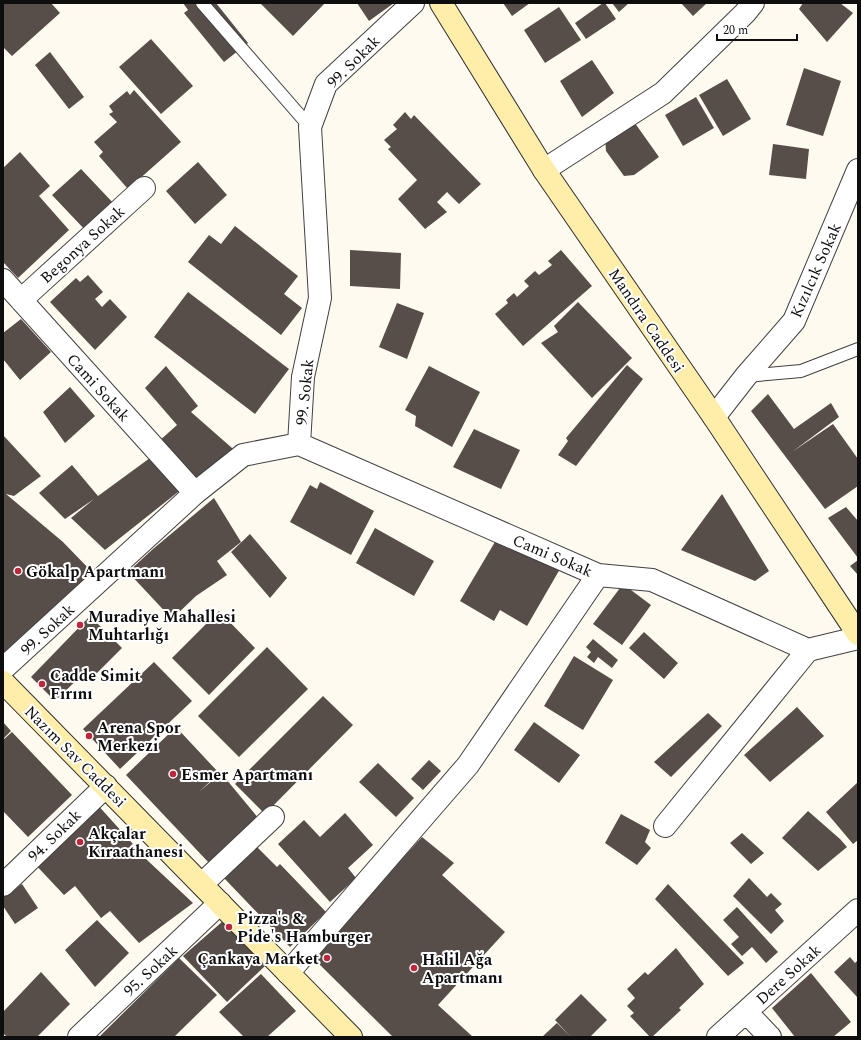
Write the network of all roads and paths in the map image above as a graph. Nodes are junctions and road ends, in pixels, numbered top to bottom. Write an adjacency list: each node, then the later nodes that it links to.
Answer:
1 (202, 3): 5 (lane)
2 (413, 3): 5 (street, 99. Sokak)
3 (441, 3): 6 (street, Mandıra Caddesi)
4 (753, 3): 6 (street)
5 (310, 127): 14 (street, 99. Sokak)
6 (544, 170): 13 (street, Mandıra Caddesi)
7 (858, 170): 12 (street, Kızılcık Sokak)
8 (144, 188): 10 (street, Begonya Sokak)
9 (3, 280): 10 (street, Cami Sokak)
10 (21, 300): 15 (street, Cami Sokak)
11 (858, 350): 12 (lane)
12 (746, 376): 13 (street, Kızılcık Sokak)
13 (714, 417): 17 (street, Mandıra Caddesi)
14 (299, 444): 15 (street, 99. Sokak); 16 (street, Cami Sokak)
15 (195, 493): 20 (street, 99. Sokak)
16 (598, 575): 19 (street, Cami Sokak); 29 (street)
17 (858, 634)
18 (858, 638): 19 (street)
19 (808, 650): 24 (street)
20 (3, 669)
21 (3, 682): 22 (street, Nazım Sav Caddesi)
22 (106, 786): 25 (street, Nazım Sav Caddesi); 26 (street, 94. Sokak)
23 (273, 817): 25 (street)
24 (665, 826)
25 (202, 884): 27 (street, Nazım Sav Caddesi)
26 (3, 885)
27 (220, 903): 29 (street, Nazım Sav Caddesi); 31 (street, 95. Sokak)
28 (858, 910): 30 (street, Dere Sokak)
29 (288, 973): 32 (street, Nazım Sav Caddesi)
30 (746, 1012): 33 (street, Dere Sokak); 34 (street)
31 (79, 1037)
32 (351, 1037)
33 (718, 1037)
34 (770, 1037)

